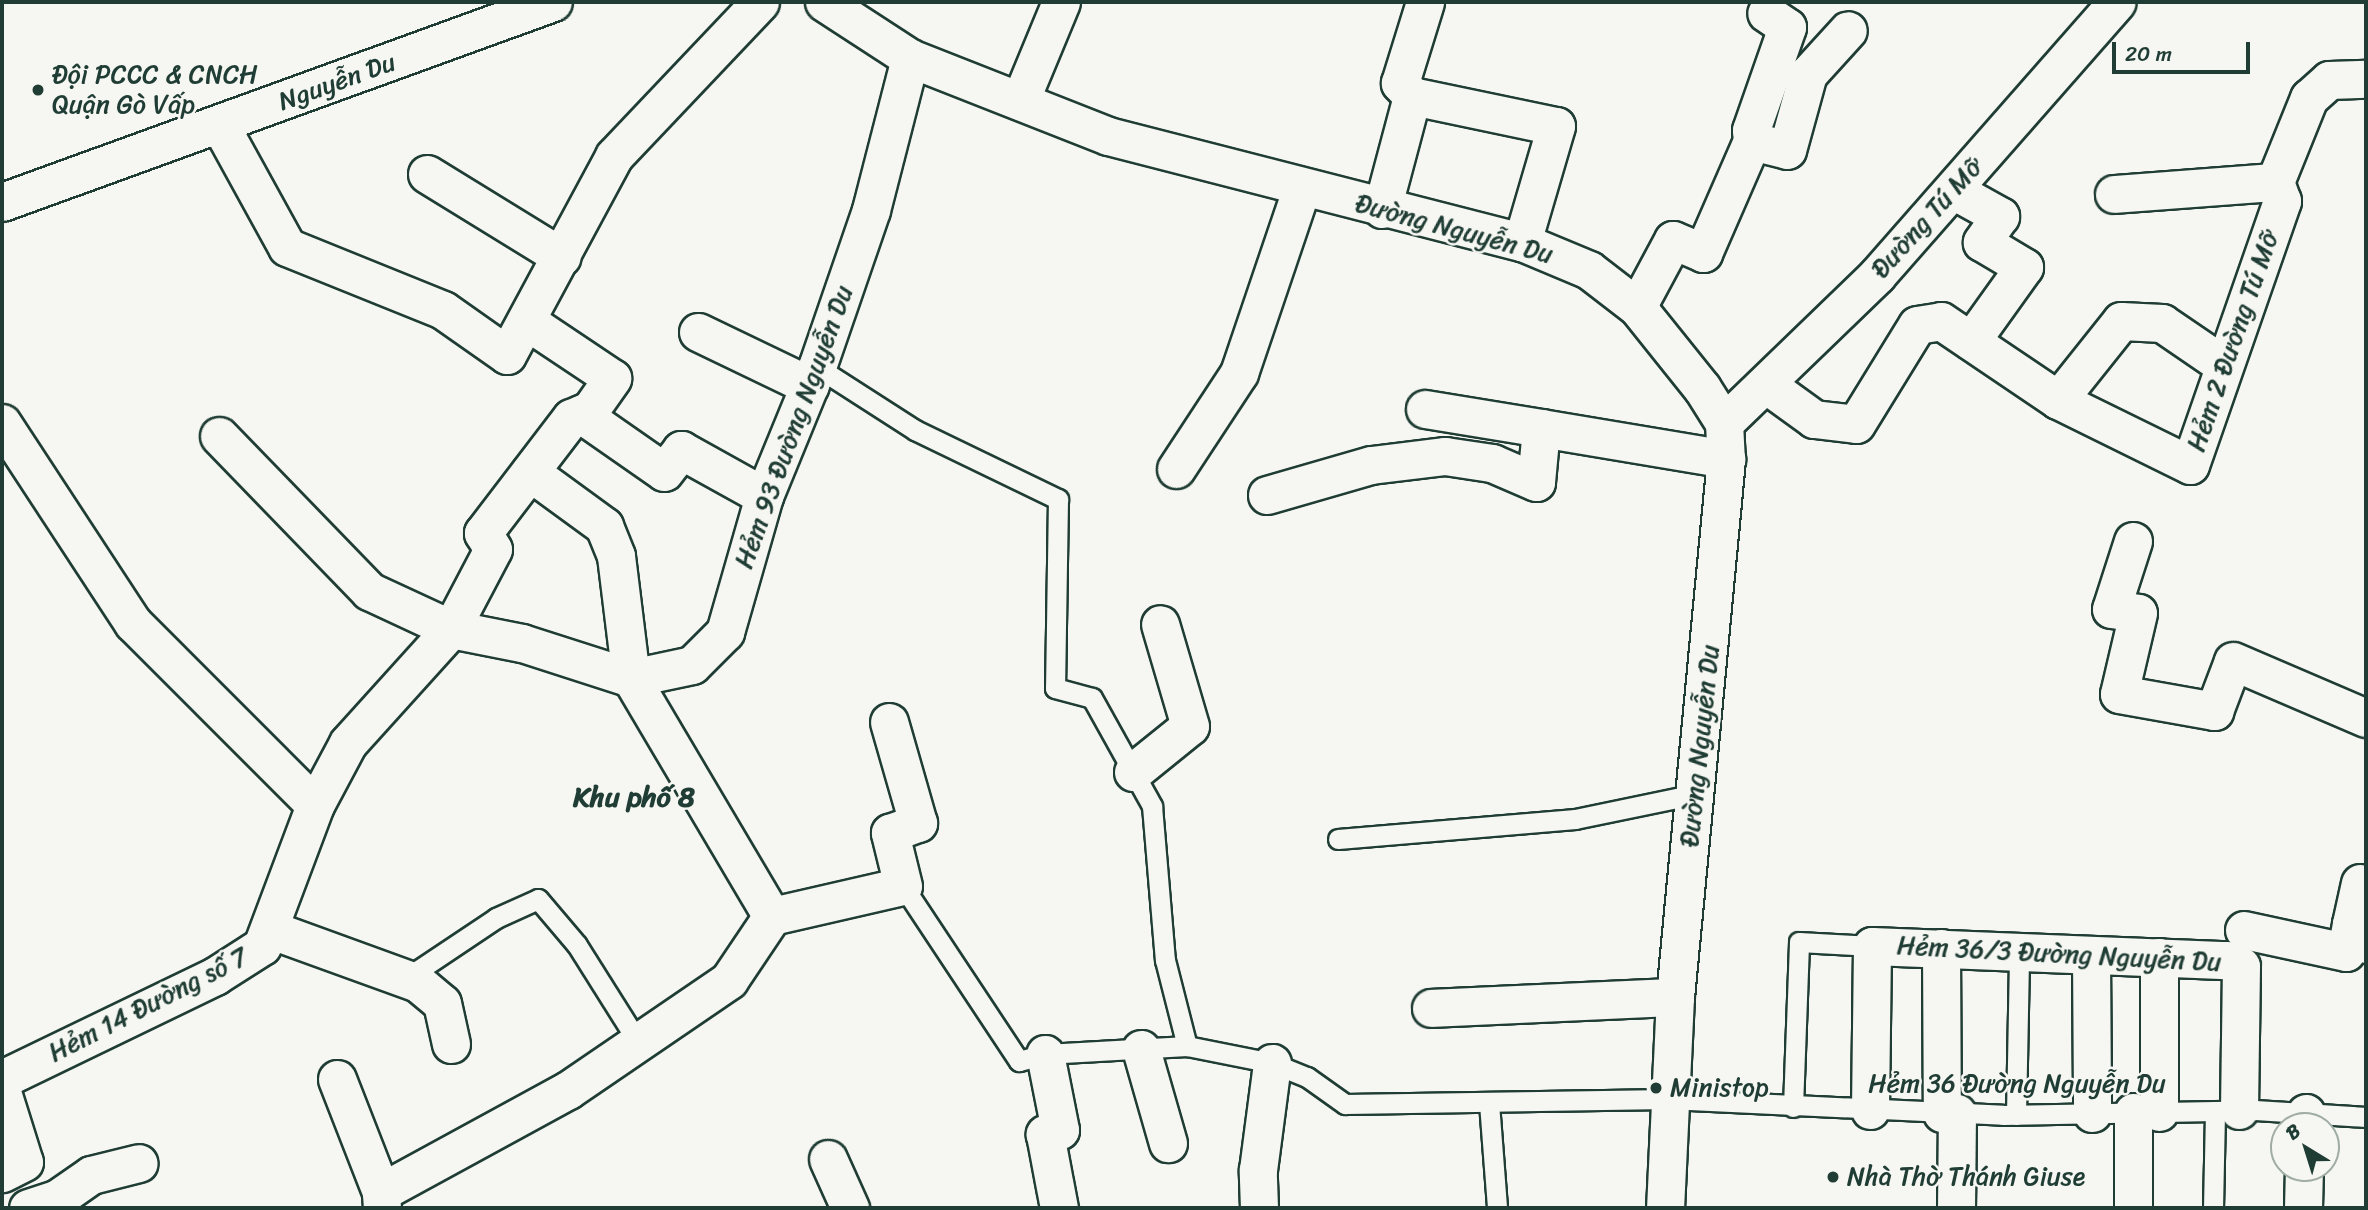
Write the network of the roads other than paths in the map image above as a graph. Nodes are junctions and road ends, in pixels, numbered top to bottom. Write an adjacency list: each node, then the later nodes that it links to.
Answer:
1 (553, 2): 13 (street, Nguyễn Du)
2 (760, 2): 23 (street)
3 (824, 2): 9 (street, Đường Nguyễn Du)
4 (1061, 2): 12 (street)
5 (1425, 2): 11 (street)
6 (2117, 2): 18 (street, Đường Tú Mỡ)
7 (1766, 13): 14 (street)
8 (1848, 30): 14 (street)
9 (910, 58): 12 (street, Đường Nguyễn Du); 29 (street, Hẻm 93 Đường Nguyễn Du)
10 (2366, 79): 16 (street, Hẻm 2 Đường Tú Mỡ)
11 (1412, 96): 21 (street); 22 (street)
12 (1020, 102): 17 (street, Đường Nguyễn Du)
13 (220, 125): 20 (street, Nguyễn Du); 25 (street)
14 (1752, 141): 24 (street)
15 (427, 174): 23 (street)
16 (2275, 182): 19 (street); 28 (street, Hẻm 2 Đường Tú Mỡ)
17 (1302, 187): 21 (street, Đường Nguyễn Du); 38 (street)
18 (1953, 190): 27 (street); 30 (street, Đường Tú Mỡ)
19 (2115, 194)
20 (2, 202)
21 (1382, 209): 22 (street, Đường Nguyễn Du)
22 (1522, 242): 24 (street, Đường Nguyễn Du)
23 (562, 257): 25 (street)
24 (1637, 307): 37 (street, Đường Nguyễn Du)
25 (527, 321): 33 (street, Hẻm 14 Đường số 7)
26 (698, 332): 29 (street)
27 (1971, 341): 30 (street, Hẻm 2 Đường Tú Mỡ); 31 (street, Hẻm 2 Đường Tú Mỡ)
28 (2222, 364): 31 (street); 31 (street, Hẻm 2 Đường Tú Mỡ)
29 (813, 376): 41 (street, Hẻm 93 Đường Nguyễn Du); 48 (lane)
30 (1767, 385): 37 (street, Đường Tú Mỡ)
31 (2058, 400)
32 (1425, 409): 35 (street)
33 (580, 414): 39 (street, Hẻm 14 Đường số 7); 41 (street)
34 (2, 423): 50 (street)
35 (1541, 428): 37 (street); 40 (street)
36 (219, 436): 44 (street, Hẻm 93 Đường Nguyễn Du)
37 (1725, 441): 49 (street, Đường Nguyễn Du)
38 (1176, 469)
39 (530, 472): 44 (street, Hẻm 14 Đường số 7); 45 (street)
40 (1267, 495)
41 (764, 496): 45 (street, Hẻm 93 Đường Nguyễn Du)
42 (2133, 541): 46 (street)
43 (1160, 624): 48 (street)
44 (451, 629): 45 (street, Hẻm 93 Đường Nguyễn Du); 50 (street, Hẻm 14 Đường số 7)
45 (631, 678): 54 (street)
46 (2366, 718)
47 (889, 722): 53 (street)
48 (1133, 772): 68 (lane)
49 (1696, 794): 51 (lane); 64 (street, Đường Nguyễn Du)
50 (315, 805): 55 (street, Hẻm 14 Đường số 7)
51 (1338, 839)
52 (2360, 883): 57 (street)
53 (903, 887): 54 (street); 70 (lane, Hẻm 36 Đường Nguyễn Du)
54 (772, 916): 66 (street)
55 (269, 929): 63 (street); 72 (street, Hẻm 14 Đường số 7)
56 (2244, 930): 57 (street)
57 (2359, 935)
58 (1872, 946): 59 (street, Hẻm 36/3 Đường Nguyễn Du); 77 (lane); 78 (street, Hẻm 36/3 Đường Nguyễn Du)
59 (1941, 948): 60 (street, Hẻm 36/3 Đường Nguyễn Du); 81 (street)
60 (2019, 951): 61 (street, Hẻm 36/3 Đường Nguyễn Du); 83 (lane)
61 (2091, 955): 62 (street, Hẻm 36/3 Đường Nguyễn Du); 82 (street)
62 (2159, 957): 79 (street, Hẻm 36/3 Đường Nguyễn Du); 80 (street)
63 (405, 979): 66 (lane); 67 (street)
64 (1675, 997): 65 (street); 75 (street, Đường Nguyễn Du)
65 (1431, 1008)
66 (638, 1042): 92 (street)
67 (451, 1044)
68 (1187, 1046): 69 (lane, Hẻm 36 Đường Nguyễn Du); 71 (lane, Hẻm 36 Đường Nguyễn Du)
69 (1141, 1049): 70 (lane, Hẻm 36 Đường Nguyễn Du); 87 (street)
70 (1045, 1054): 95 (street)
71 (1272, 1063): 76 (lane, Hẻm 36 Đường Nguyễn Du); 96 (street)
72 (2, 1079)
73 (337, 1079): 92 (street)
74 (2, 1093): 90 (street)
75 (1668, 1099): 76 (lane, Hẻm 36 Đường Nguyễn Du); 77 (lane, Hẻm 36 Đường Nguyễn Du); 98 (street, Đường Nguyễn Du)
76 (1489, 1103): 97 (lane)
77 (1793, 1107): 78 (lane, Hẻm 36 Đường Nguyễn Du)
78 (1870, 1110): 81 (lane, Hẻm 36 Đường Nguyễn Du)
79 (2227, 1111): 80 (lane, Hẻm 36 Đường Nguyễn Du); 84 (lane, Hẻm 36 Đường Nguyễn Du); 101 (lane)
80 (2146, 1112): 82 (lane, Hẻm 36 Đường Nguyễn Du); 100 (street)
81 (1949, 1113): 83 (lane, Hẻm 36 Đường Nguyễn Du); 99 (street)
82 (2092, 1113): 83 (lane, Hẻm 36 Đường Nguyễn Du)
83 (2016, 1115)
84 (2270, 1115)
85 (2366, 1117): 86 (lane, Hẻm 36 Đường Nguyễn Du)
86 (2340, 1118)
87 (1168, 1143)
88 (828, 1159): 94 (street)
89 (139, 1163): 93 (street)
90 (2, 1173)
91 (2304, 1182): 102 (street)
92 (381, 1200)
93 (28, 1208)
94 (850, 1208)
95 (1059, 1208)
96 (1259, 1208)
97 (1497, 1208)
98 (1665, 1208)
99 (1956, 1208)
100 (2133, 1208)
101 (2213, 1208)
102 (2303, 1208)

